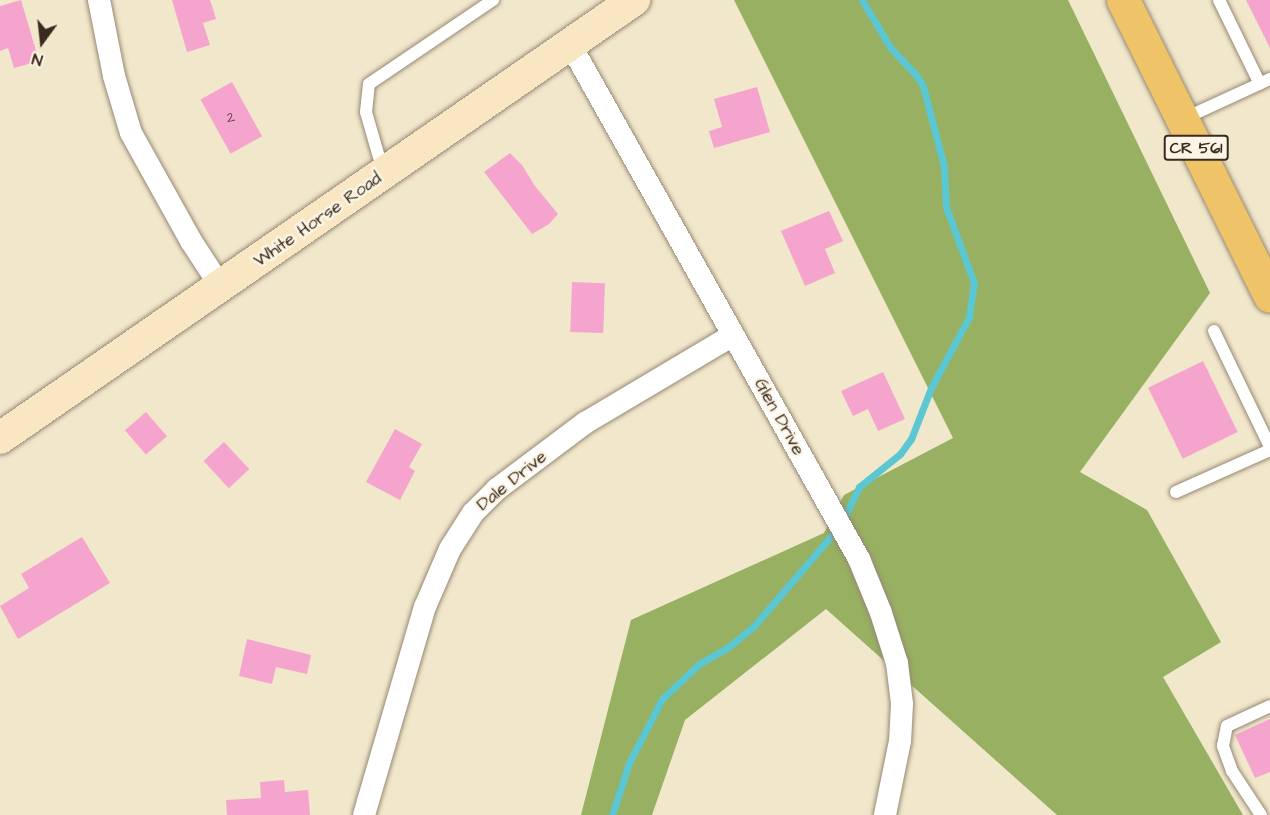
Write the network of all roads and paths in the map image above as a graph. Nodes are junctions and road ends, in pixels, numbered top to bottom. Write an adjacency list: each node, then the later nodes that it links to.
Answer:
1 (99, 0): 11 (street)
2 (493, 0): 9 (lane)
3 (1123, 0): 8 (main road, CR 561)
4 (1219, 0): 7 (lane)
5 (632, 1): 6 (main road, White Horse Road)
6 (570, 44): 9 (main road, White Horse Road); 14 (street, Glen Drive)
7 (1265, 81): 8 (lane)
8 (1182, 120): 10 (main road, CR 561)
9 (384, 174): 11 (main road, White Horse Road)
10 (1262, 262): 12 (main road, CR 561)
11 (221, 287): 15 (main road, White Horse Road)
12 (1270, 296)
13 (1214, 331): 16 (lane)
14 (733, 335): 19 (street, Dale Drive); 20 (street, Glen Drive)
15 (0, 438)
16 (1270, 448): 17 (lane)
17 (1176, 492)
18 (1270, 706): 21 (lane)
19 (364, 815)
20 (885, 815)
21 (1261, 815)

